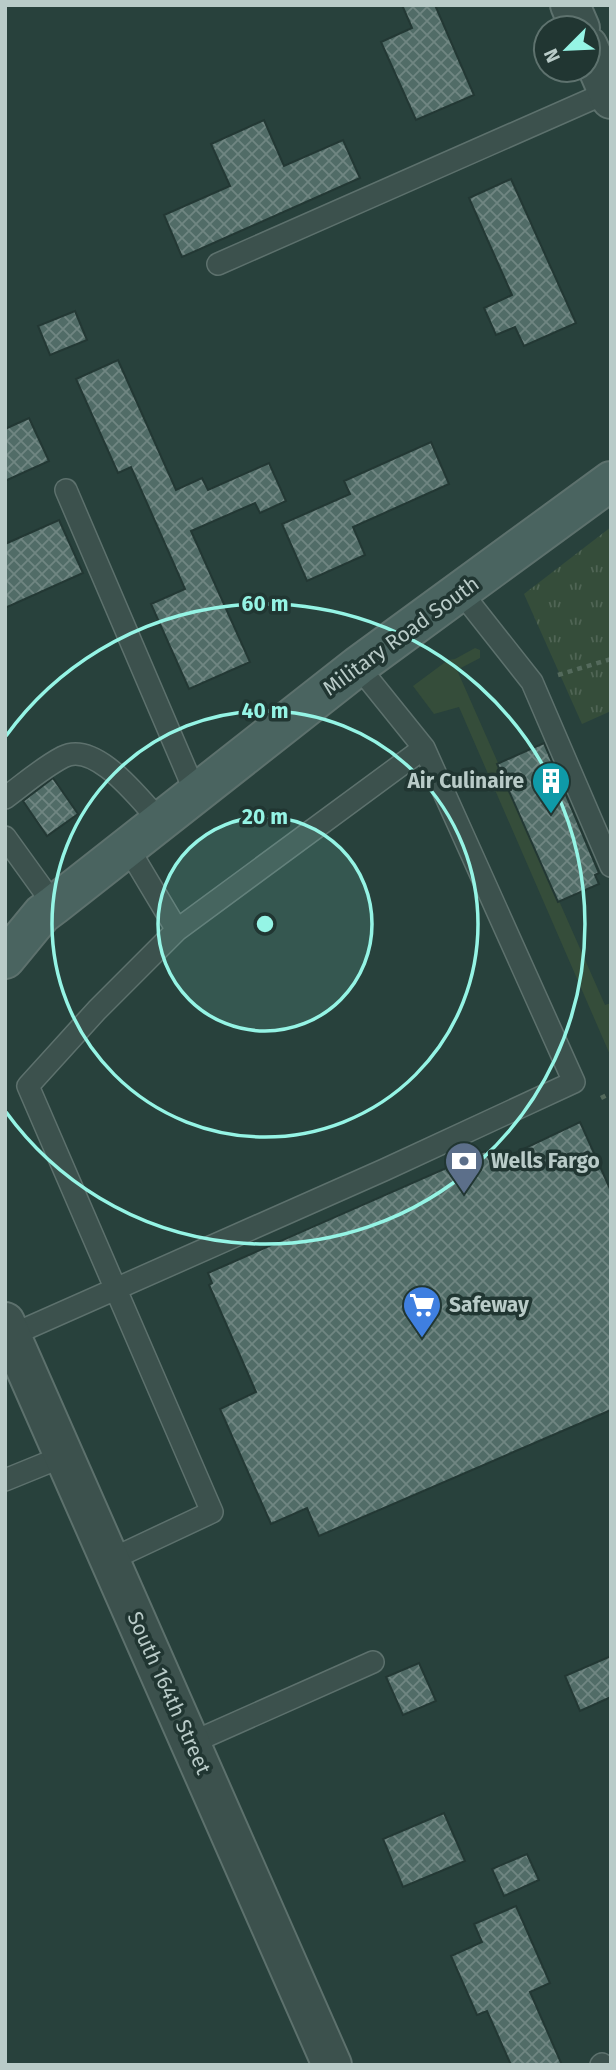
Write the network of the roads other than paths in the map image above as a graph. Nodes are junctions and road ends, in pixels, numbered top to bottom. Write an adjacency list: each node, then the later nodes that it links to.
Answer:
1 (602, 80): 2 (street)
2 (609, 96): 3 (lane)
3 (218, 264)
4 (611, 481): 6 (main road, Military Road South)
5 (66, 490): 9 (lane)
6 (461, 592): 7 (main road, Military Road South); 14 (lane)
7 (358, 666): 8 (lane); 9 (main road, Military Road South)
8 (424, 748): 16 (lane); 18 (lane)
9 (196, 794): 11 (main road, Military Road South)
10 (5, 798): 11 (lane)
11 (160, 821): 13 (main road, Military Road South)
12 (5, 837): 15 (lane)
13 (128, 848): 15 (main road, Military Road South); 16 (lane)
14 (611, 866)
15 (54, 905): 17 (main road, Military Road South)
16 (177, 930): 18 (lane)
17 (5, 959)
18 (116, 1287): 19 (lane); 22 (lane)
19 (7, 1332): 20 (street, South 164th Street)
20 (64, 1456): 21 (lane); 22 (street, South 164th Street)
21 (5, 1480)
22 (110, 1560): 24 (street, South 164th Street)
23 (373, 1662): 24 (lane)
24 (191, 1743): 25 (street, South 164th Street)
25 (332, 2065)

